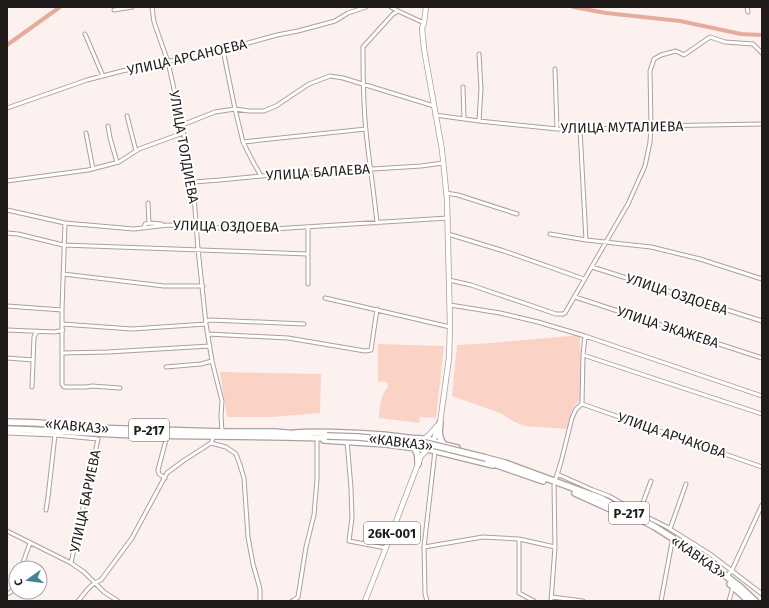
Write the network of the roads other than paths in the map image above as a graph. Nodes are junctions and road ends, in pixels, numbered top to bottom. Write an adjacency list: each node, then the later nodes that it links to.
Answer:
1 (132, 7): 7 (street)
2 (152, 7): 15 (street, УЛИЦА ТОЛДИЕВА)
3 (366, 7): 12 (street, УЛИЦА АРСАНОЕВА)
4 (391, 7): 8 (street)
5 (426, 7): 10 (main road)
6 (747, 7): 9 (street)
7 (114, 10)
8 (398, 11): 10 (street); 18 (street)
9 (748, 12)
10 (424, 23): 20 (main road)
11 (85, 34): 17 (street)
12 (224, 50): 15 (street, УЛИЦА АРСАНОЕВА); 22 (street)
13 (762, 53): 30 (street)
14 (479, 54): 26 (street)
15 (168, 62): 17 (street, УЛИЦА АРСАНОЕВА); 28 (street, УЛИЦА ТОЛДИЕВА)
16 (555, 70): 32 (street)
17 (103, 76): 21 (street, УЛИЦА АРСАНОЕВА)
18 (363, 84): 20 (street); 22 (street); 31 (street)
19 (463, 87): 25 (street)
20 (434, 106): 23 (main road)
21 (7, 108)
22 (235, 109): 28 (street); 36 (street)
23 (435, 115): 25 (street, УЛИЦА МУТАЛИЕВА); 39 (main road)
24 (128, 116): 37 (street)
25 (464, 119): 26 (street, УЛИЦА МУТАЛИЕВА)
26 (479, 121): 32 (street, УЛИЦА МУТАЛИЕВА)
27 (762, 124): 30 (street, УЛИЦА МУТАЛИЕВА)
28 (182, 125): 35 (street, УЛИЦА ТОЛДИЕВА)
29 (108, 126): 38 (street)
30 (651, 126): 33 (street, УЛИЦА МУТАЛИЕВА); 61 (street)
31 (366, 129): 36 (street); 41 (street)
32 (557, 129): 33 (street, УЛИЦА МУТАЛИЕВА)
33 (580, 130): 60 (street)
34 (86, 133): 40 (street)
35 (183, 133): 37 (street); 44 (street, УЛИЦА ТОЛДИЕВА)
36 (243, 142): 42 (street)
37 (136, 151): 38 (street)
38 (117, 162): 40 (street)
39 (443, 163): 41 (street, УЛИЦА БАЛАЕВА); 45 (main road)
40 (93, 169): 43 (street)
41 (370, 169): 42 (street, УЛИЦА БАЛАЕВА); 51 (street)
42 (261, 176): 44 (street, УЛИЦА БАЛАЕВА)
43 (7, 181)
44 (193, 182): 54 (street, УЛИЦА ТОЛДИЕВА)
45 (446, 193): 48 (street); 49 (main road)
46 (148, 203): 50 (street)
47 (7, 210): 52 (street, УЛИЦА ОЗДОЕВА)
48 (517, 214)
49 (448, 218): 51 (street, УЛИЦА ОЗДОЕВА); 58 (main road)
50 (149, 223): 53 (street); 56 (street)
51 (377, 223): 55 (street, УЛИЦА ОЗДОЕВА)
52 (65, 224): 56 (street, УЛИЦА ОЗДОЕВА); 62 (street)
53 (168, 225): 54 (street, УЛИЦА ОЗДОЕВА); 56 (street, УЛИЦА ОЗДОЕВА)
54 (197, 226): 55 (street, УЛИЦА ОЗДОЕВА); 63 (street, УЛИЦА ТОЛДИЕВА)
55 (308, 227): 64 (street)
56 (144, 228)
57 (7, 233): 62 (street)
58 (448, 234): 67 (street); 68 (main road)
59 (550, 234): 60 (street)
60 (586, 240): 61 (street)
61 (606, 242): 65 (street); 69 (street)
62 (64, 245): 63 (street); 66 (street)
63 (198, 249): 64 (street); 71 (street, УЛИЦА ТОЛДИЕВА)
64 (308, 254): 70 (street)
65 (592, 267): 67 (street); 78 (street, УЛИЦА ОЗДОЕВА)
66 (63, 274): 71 (street); 77 (street)
67 (584, 279): 72 (street)
68 (449, 280): 72 (street); 74 (main road)
69 (762, 280)
70 (308, 284)
71 (203, 286): 79 (street, УЛИЦА ТОЛДИЕВА)
72 (575, 296): 92 (street, УЛИЦА ЭКАЖЕВА)
73 (324, 298): 76 (street)
74 (450, 305): 82 (main road); 87 (street)
75 (7, 306): 77 (street)
76 (377, 309): 82 (street); 86 (street)
77 (62, 310): 80 (street)
78 (762, 321)
79 (206, 322): 80 (street); 81 (street); 86 (street, УЛИЦА ТОЛДИЕВА)
80 (62, 324): 84 (street)
81 (304, 324)
82 (450, 327): 102 (main road)
83 (7, 330): 85 (street)
84 (63, 330): 85 (street); 89 (street)
85 (37, 332): 93 (street)
86 (208, 334): 88 (street, УЛИЦА ТОЛДИЕВА)
87 (586, 336): 90 (street); 98 (street)
88 (210, 346): 89 (street); 94 (street, УЛИЦА ТОЛДИЕВА)
89 (62, 352): 97 (street)
90 (583, 355): 99 (street); 100 (street)
91 (7, 358): 93 (street)
92 (762, 358)
93 (33, 360): 96 (street)
94 (212, 362): 95 (street); 104 (street, УЛИЦА ТОЛДИЕВА)
95 (166, 367)
96 (32, 387)
97 (120, 388)
98 (762, 396)
99 (582, 404): 118 (street, УЛИЦА АРЧАКОВА); 119 (street)
100 (762, 414)
101 (7, 422): 104 (highway, «КАВКАЗ» / Р-217)
102 (440, 423): 113 (main road); 113 (main road); 114 (highway)
103 (7, 430): 108 (highway, «КАВКАЗ» / Р-217)
104 (222, 432): 107 (highway, «КАВКАЗ» / Р-217)
105 (7, 433): 106 (street)
106 (54, 435): 125 (street); 136 (street, УЛИЦА БАРИЕВА)
107 (288, 435): 108 (highway, «КАВКАЗ» / Р-217); 110 (highway, Р-217); 113 (highway); 117 (highway, «КАВКАЗ» / Р-217, bridge)
108 (214, 436): 112 (street)
109 (166, 440): 120 (street)
110 (317, 440): 111 (highway, Р-217); 146 (street)
111 (347, 441): 113 (highway, Р-217); 134 (street)
112 (211, 443): 120 (street); 145 (street)
113 (425, 445): 114 (highway); 115 (highway, «КАВКАЗ» / Р-217); 116 (main road); 116 (highway)
114 (444, 445): 117 (highway)
115 (435, 451): 117 (highway, «КАВКАЗ» / Р-217); 132 (street)
116 (418, 464): 134 (main road, 26К-001)
117 (504, 465): 122 (highway, «КАВКАЗ» / Р-217)
118 (762, 467)
119 (557, 474): 122 (street); 126 (street)
120 (165, 478): 139 (street)
121 (651, 481): 126 (street)
122 (555, 483): 130 (highway, «КАВКАЗ» / Р-217); 133 (street); 138 (highway, «КАВКАЗ» / Р-217)
123 (686, 484): 127 (street)
124 (762, 505): 137 (street)
125 (46, 510)
126 (639, 513): 127 (street)
127 (670, 529): 137 (street)
128 (7, 531): 131 (street)
129 (519, 539): 132 (street); 133 (street); 149 (street)
130 (672, 542): 140 (highway, «КАВКАЗ» / Р-217); 151 (street)
131 (30, 543): 135 (street); 136 (street)
132 (424, 546): 148 (street)
133 (555, 547): 142 (street)
134 (386, 548): 147 (main road, 26К-001)
135 (24, 560)
136 (71, 563): 139 (street)
137 (732, 570): 138 (street); 141 (street)
138 (726, 576): 154 (highway, «КАВКАЗ» / Р-217)
139 (95, 582): 143 (street); 144 (street)
140 (735, 588): 152 (street); 153 (highway, «КАВКАЗ» / Р-217)
141 (762, 594)
142 (551, 599): 150 (street)
143 (78, 601)
144 (118, 601)
145 (260, 601)
146 (292, 601)
147 (365, 601)
148 (427, 601)
149 (534, 601)
150 (582, 601)
151 (661, 601)
152 (729, 601)
153 (749, 601)
154 (755, 601)

